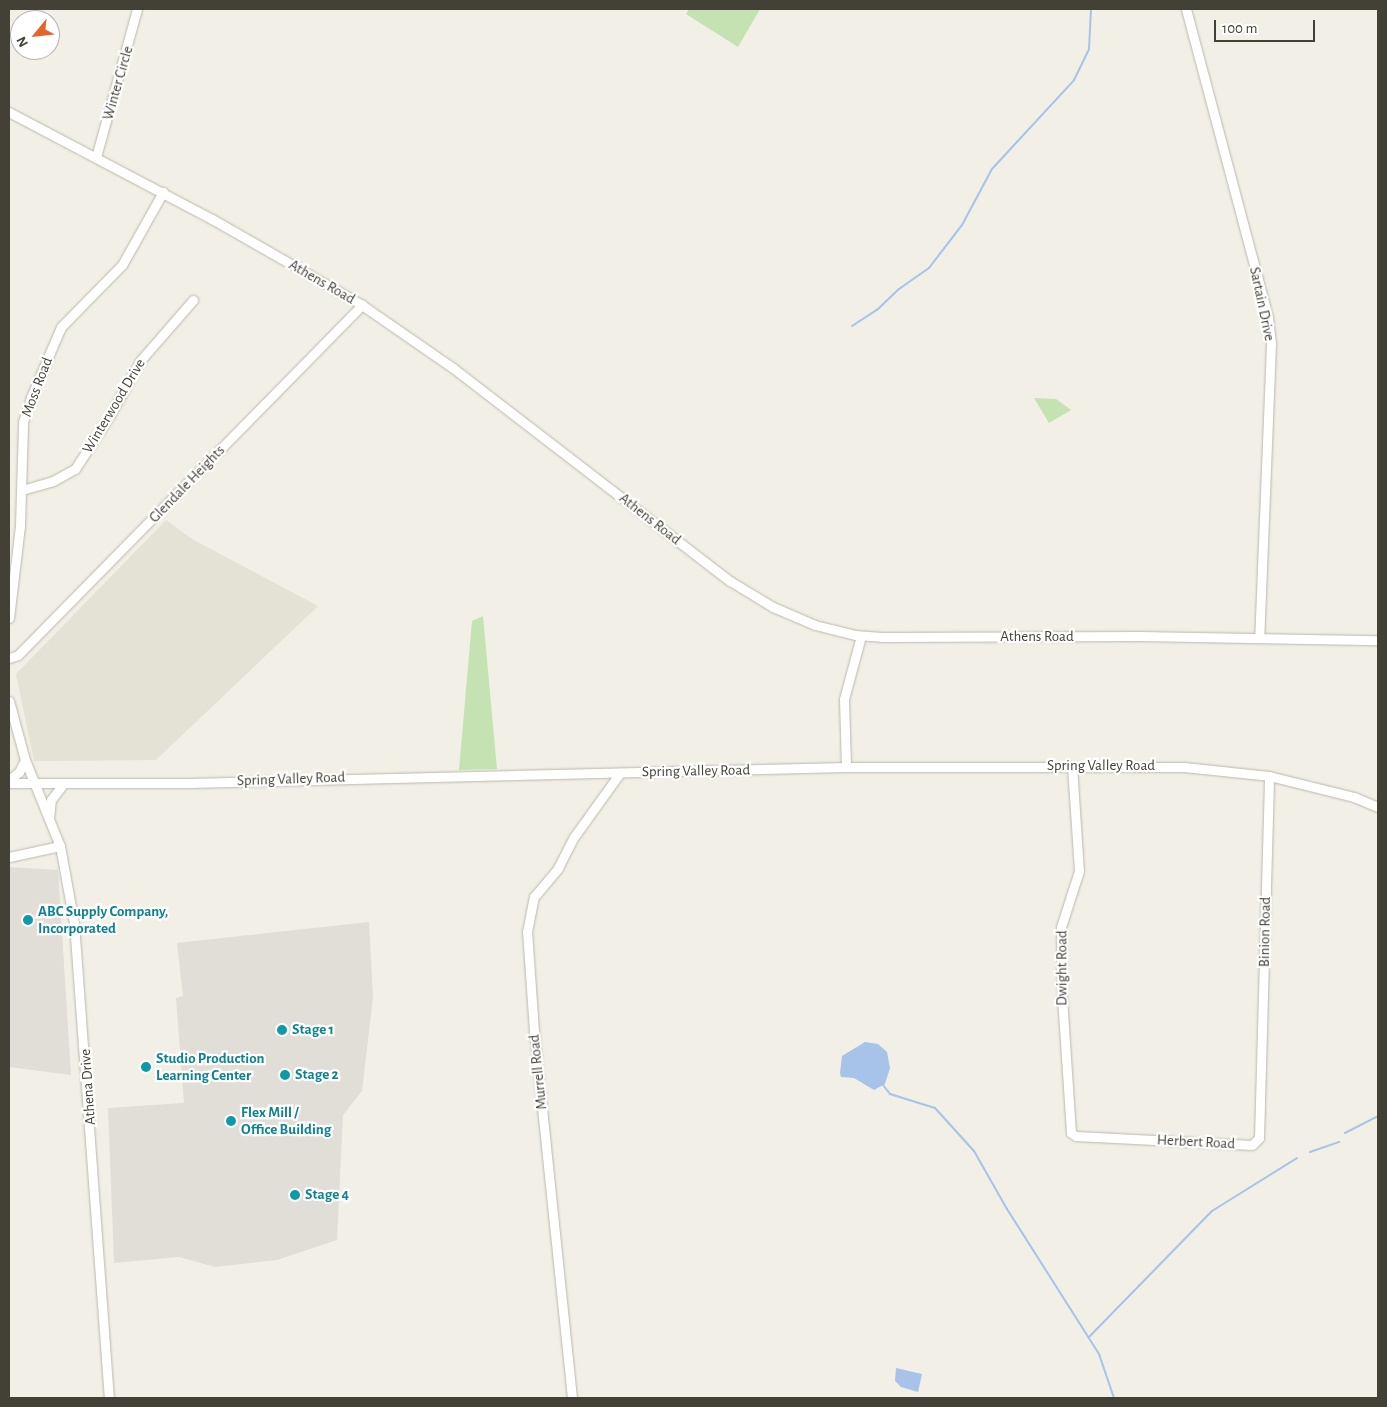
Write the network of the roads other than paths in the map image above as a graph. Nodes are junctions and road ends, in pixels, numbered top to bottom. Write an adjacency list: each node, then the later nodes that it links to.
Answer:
1 (137, 9): 4 (street, Winter Circle)
2 (1186, 9): 11 (street, Sartain Drive)
3 (9, 112): 4 (street, Athens Road)
4 (96, 157): 5 (street, Athens Road)
5 (163, 192): 7 (street, Athens Road); 8 (street, Moss Road)
6 (193, 300): 8 (street, Winterwood Drive)
7 (362, 305): 10 (street, Athens Road); 13 (street, Glendale Heights)
8 (22, 490): 9 (street, Moss Road)
9 (9, 618)
10 (861, 636): 11 (street, Athens Road); 17 (street)
11 (1259, 637): 12 (street, Athens Road)
12 (1378, 640)
13 (9, 658)
14 (9, 701): 15 (street)
15 (24, 760): 20 (street); 21 (street)
16 (1072, 766): 17 (street, Spring Valley Road); 19 (street, Spring Valley Road); 28 (street, Dwight Road)
17 (846, 767): 18 (street, Spring Valley Road)
18 (620, 773): 22 (street, Spring Valley Road); 30 (street, Murrell Road)
19 (1269, 776): 23 (street, Spring Valley Road); 27 (street, Binion Road)
20 (9, 781): 21 (street, Spring Valley Road)
21 (34, 783): 22 (street, Spring Valley Road); 24 (street, Athena Drive)
22 (64, 783): 24 (street)
23 (1378, 808)
24 (48, 820): 25 (street, Athena Drive)
25 (60, 846): 26 (street); 29 (street, Athena Drive)
26 (9, 858)
27 (1262, 1088): 28 (street, Herbert Road)
28 (1110, 1138)
29 (110, 1398)
30 (572, 1398)

